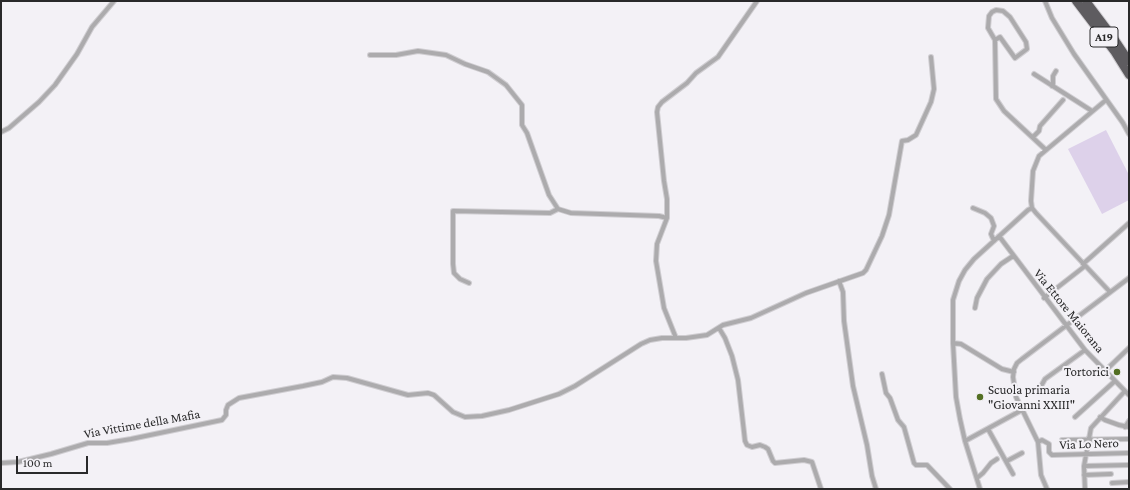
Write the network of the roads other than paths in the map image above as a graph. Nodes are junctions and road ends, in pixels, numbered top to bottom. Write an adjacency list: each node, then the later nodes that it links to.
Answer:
1 (114, 1): 17 (street)
2 (757, 1): 24 (street)
3 (1076, 1): 12 (highway, A19)
4 (1086, 1): 9 (highway, A19)
5 (1045, 2): 15 (street)
6 (995, 40): 6 (street); 19 (street)
7 (370, 55): 23 (street)
8 (931, 57): 31 (street)
9 (1129, 61)
10 (1056, 71): 13 (street)
11 (1034, 74): 13 (street)
12 (1129, 75)
13 (1052, 86): 16 (street)
14 (1063, 100): 19 (street)
15 (1106, 100): 16 (street); 18 (street)
16 (1092, 111): 20 (street)
17 (1, 132)
18 (1129, 134)
19 (1033, 138): 20 (street)
20 (1046, 150): 22 (street)
21 (973, 208): 27 (street)
22 (1032, 208): 26 (street); 29 (street)
23 (558, 209): 24 (street); 32 (street)
24 (667, 218): 38 (street)
25 (1129, 223): 29 (street)
26 (998, 236): 27 (street); 28 (street, Via Ettore Maiorana)
27 (994, 240): 39 (street)
28 (1013, 256): 34 (street, Via Ettore Maiorana); 35 (street)
29 (1084, 265): 33 (street); 34 (street)
30 (1129, 278): 33 (street)
31 (839, 281): 37 (street); 75 (street)
32 (469, 283)
33 (1110, 292): 36 (street)
34 (1044, 298): 36 (street, Via Ettore Maiorana)
35 (976, 308)
36 (1066, 326): 41 (street, Via Ettore Maiorana); 43 (street)
37 (719, 328): 38 (street); 74 (street)
38 (676, 338): 65 (street, Via Vittime della Mafia)
39 (953, 343): 43 (street); 58 (street)
40 (1129, 348): 42 (street)
41 (1084, 350): 42 (street, Via Ettore Maiorana); 46 (street)
42 (1105, 371): 45 (street, Via Ettore Maiorana)
43 (1014, 372): 49 (street)
44 (882, 374): 76 (street)
45 (1115, 381): 47 (street, Via Ettore Maiorana); 50 (street)
46 (1040, 388)
47 (1125, 391): 48 (street, Via Ettore Maiorana); 51 (street)
48 (1129, 395)
49 (1022, 410): 54 (street); 59 (street)
50 (1075, 417)
51 (1100, 417): 53 (street); 57 (street)
52 (1129, 421): 53 (street)
53 (1127, 427)
54 (988, 429): 58 (street); 64 (street)
55 (1129, 439): 57 (street)
56 (1062, 440): 57 (street)
57 (1088, 440): 62 (street)
58 (965, 441): 71 (street)
59 (1038, 442): 62 (street, Via Lo Nero); 78 (street)
60 (1022, 453): 64 (street)
61 (1129, 453): 62 (street, Via Lo Nero)
62 (1086, 454): 67 (street)
63 (997, 459): 71 (street)
64 (1006, 461): 68 (street)
65 (1, 463)
66 (1129, 465): 67 (street)
67 (1084, 466): 70 (street)
68 (1013, 474)
69 (1111, 474): 70 (street)
70 (1084, 475): 79 (street)
71 (977, 478): 77 (street)
72 (1129, 482): 73 (street)
73 (1112, 483)
74 (821, 489)
75 (876, 489)
76 (950, 489)
77 (980, 489)
78 (1047, 489)
79 (1085, 489)

